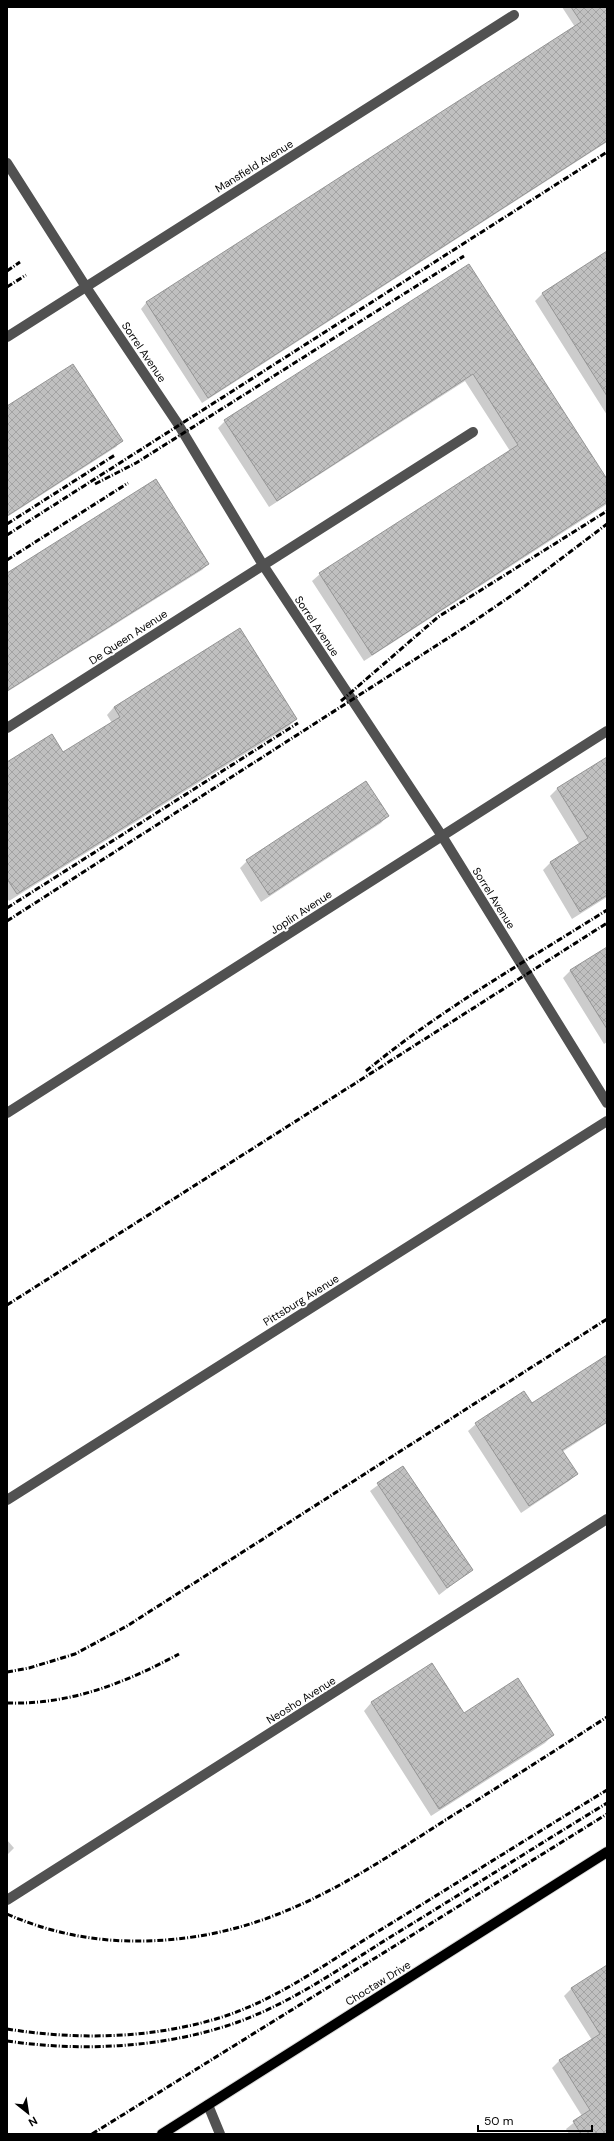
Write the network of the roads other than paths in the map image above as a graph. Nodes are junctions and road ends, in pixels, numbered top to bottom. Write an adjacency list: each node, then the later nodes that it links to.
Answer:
1 (514, 15): 3 (street, Mansfield Avenue)
2 (7, 163): 3 (street, Sorrel Avenue)
3 (86, 287): 4 (street, Mansfield Avenue); 6 (street, Sorrel Avenue)
4 (7, 337)
5 (473, 432): 6 (street, De Queen Avenue)
6 (262, 565): 7 (street, De Queen Avenue); 9 (street, Sorrel Avenue)
7 (7, 728)
8 (607, 731): 9 (street, Joplin Avenue)
9 (442, 836): 10 (street, Sorrel Avenue); 11 (street, Joplin Avenue)
10 (607, 1103)
11 (7, 1113)
12 (607, 1121): 13 (street, Pittsburg Avenue)
13 (7, 1500)
14 (607, 1519): 16 (street, Neosho Avenue)
15 (607, 1852): 17 (main road, Choctaw Drive)
16 (7, 1900)
17 (208, 2105): 18 (main road, Choctaw Drive); 19 (street)
18 (162, 2134)
19 (220, 2134)

